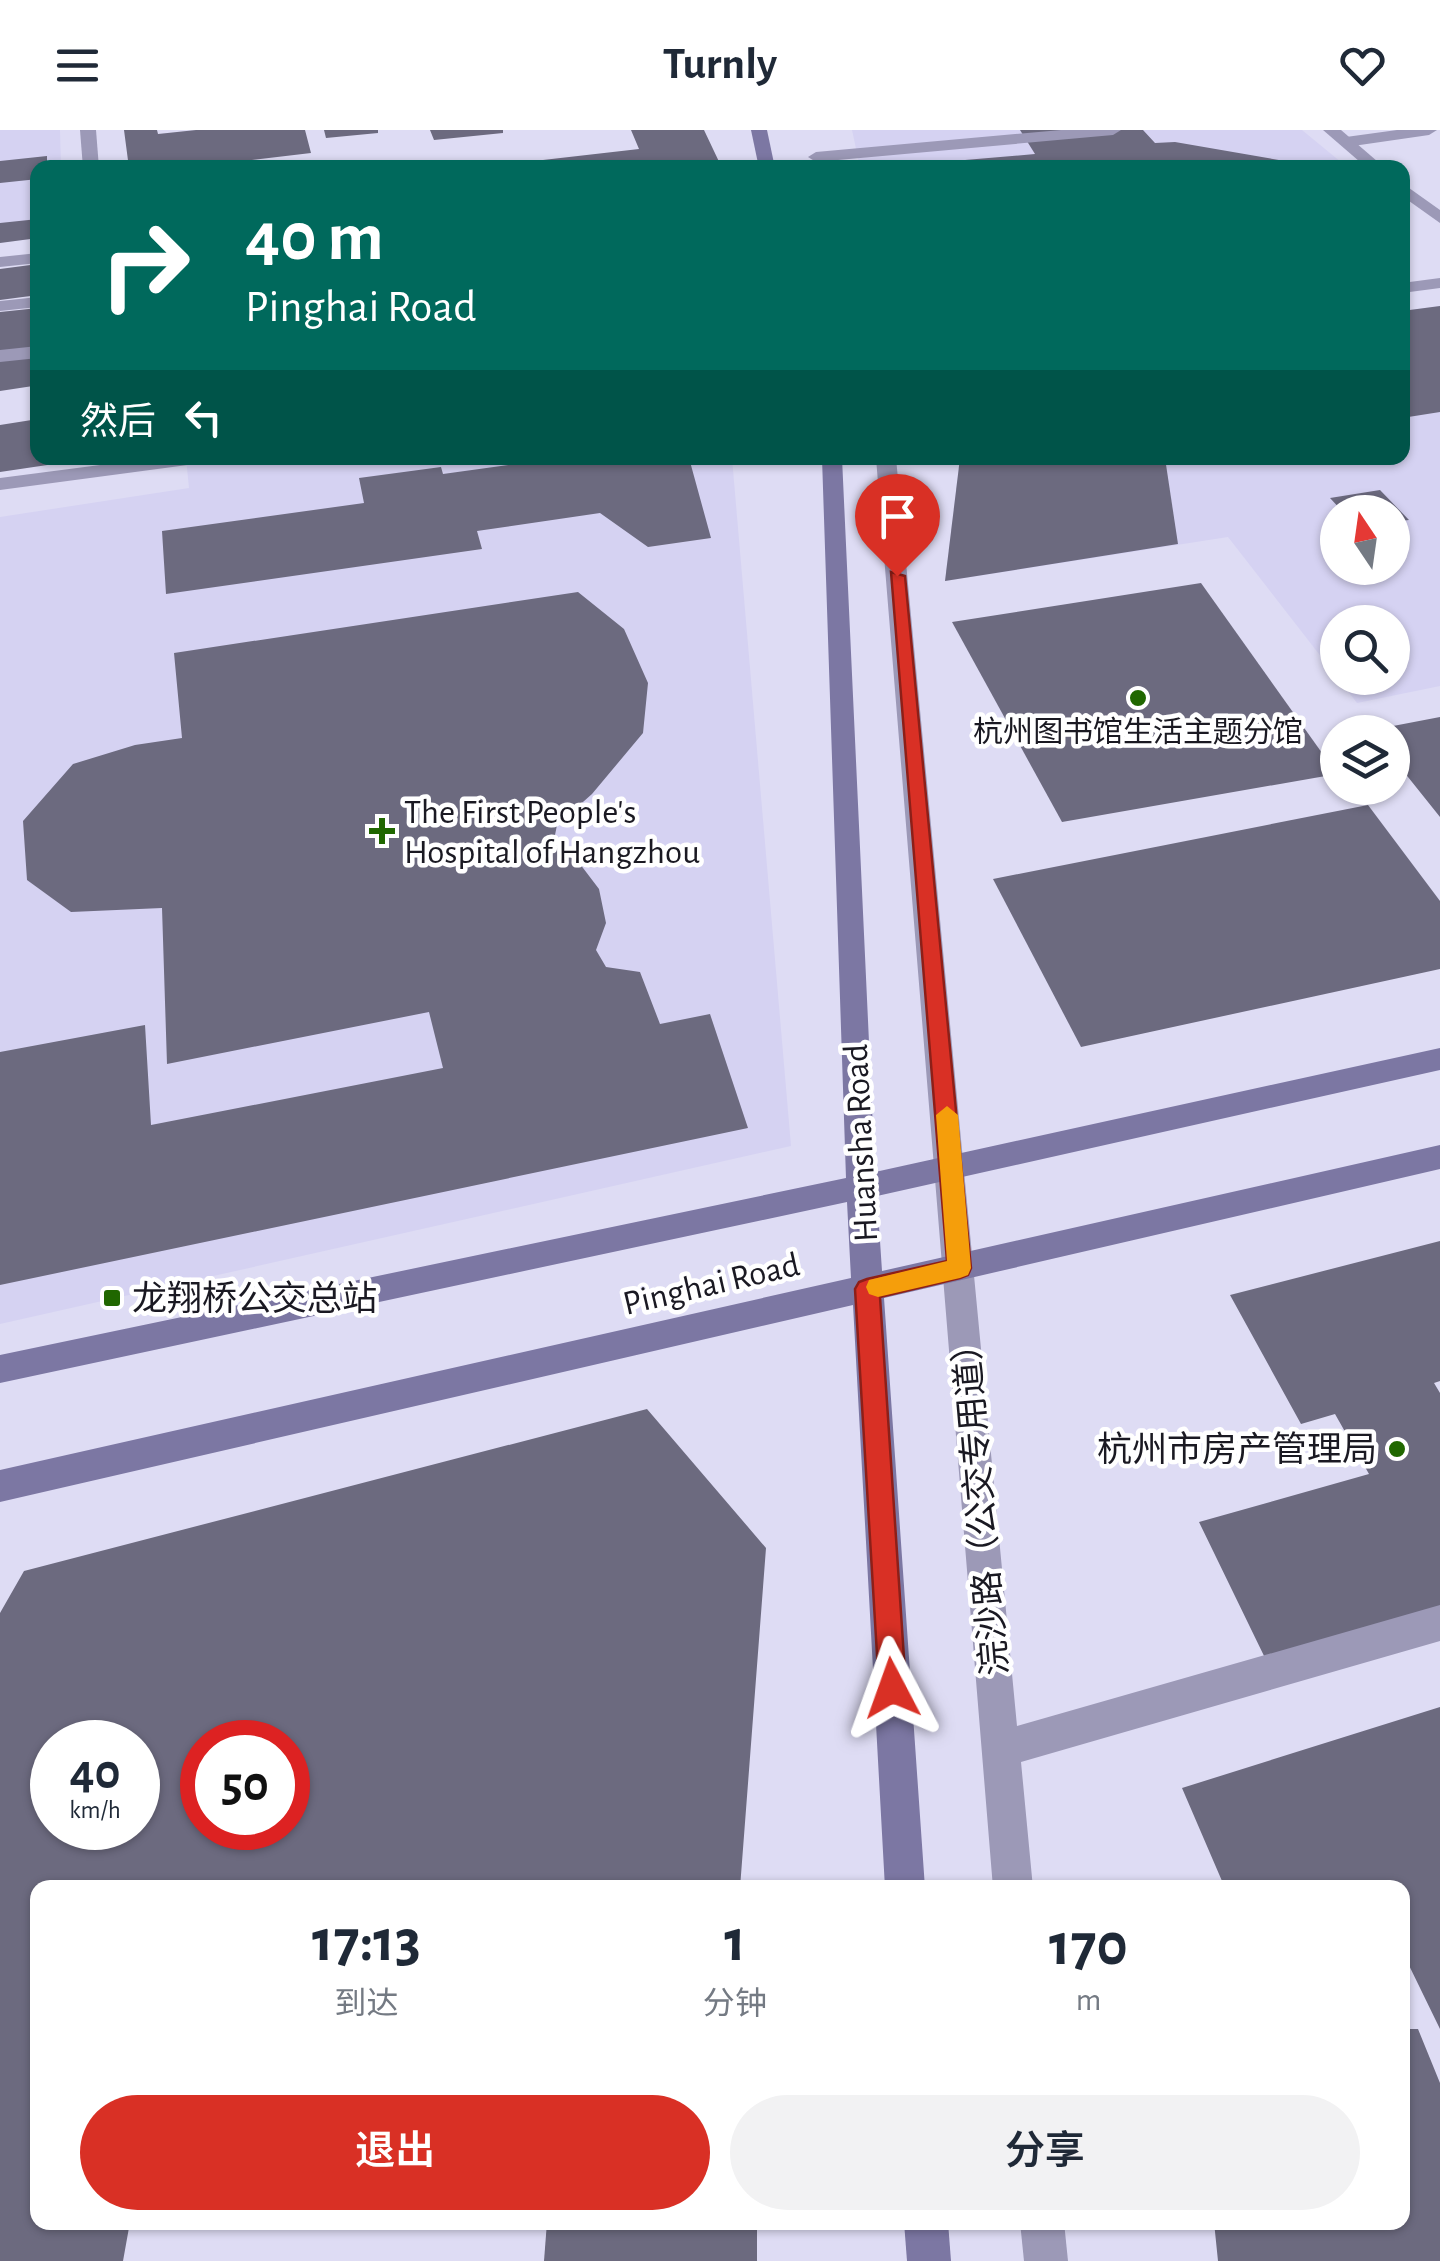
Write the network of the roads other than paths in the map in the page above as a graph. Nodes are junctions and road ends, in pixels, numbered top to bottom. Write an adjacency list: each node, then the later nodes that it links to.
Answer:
1 (88, 130): 10 (street)
2 (759, 130): 11 (main road)
3 (879, 130): 8 (street)
4 (1113, 130): 8 (street)
5 (1331, 130): 7 (street)
6 (1430, 130): 7 (street)
7 (1346, 142): 13 (street)
8 (884, 150): 9 (street); 12 (street)
9 (816, 156)
10 (90, 160)
11 (766, 160)
12 (889, 160)
13 (1367, 160)
14 (1410, 194): 15 (street)
15 (1440, 218)
16 (30, 259): 17 (street)
17 (0, 262)
18 (1440, 282): 19 (street)
19 (1410, 287)
20 (30, 303): 21 (street)
21 (0, 306)
22 (30, 353): 23 (street)
23 (0, 356)
24 (102, 465): 27 (street)
25 (832, 465): 31 (main road, Huansha Road)
26 (887, 465): 30 (street, 浣沙路（公交专用道）)
27 (0, 484)
28 (1440, 1059): 30 (main road, Pinghai Road)
29 (1440, 1156): 32 (main road, Pinghai Road)
30 (952, 1167): 31 (main road, Pinghai Road); 32 (street, 浣沙路（公交专用道）)
31 (861, 1187): 33 (main road, Huansha Road); 34 (main road, Pinghai Road)
32 (960, 1268): 33 (main road, Pinghai Road); 37 (street, 浣沙路（公交专用道）)
33 (867, 1289): 35 (main road, Pinghai Road); 38 (main road, Huansha Road)
34 (0, 1369)
35 (0, 1486)
36 (1440, 1623): 37 (street)
37 (1001, 1750): 39 (street, 浣沙路（公交专用道）)
38 (904, 1880)
39 (1012, 1880)
40 (926, 2230): 42 (main road)
41 (1043, 2230): 43 (street)
42 (928, 2261)
43 (1046, 2261)

